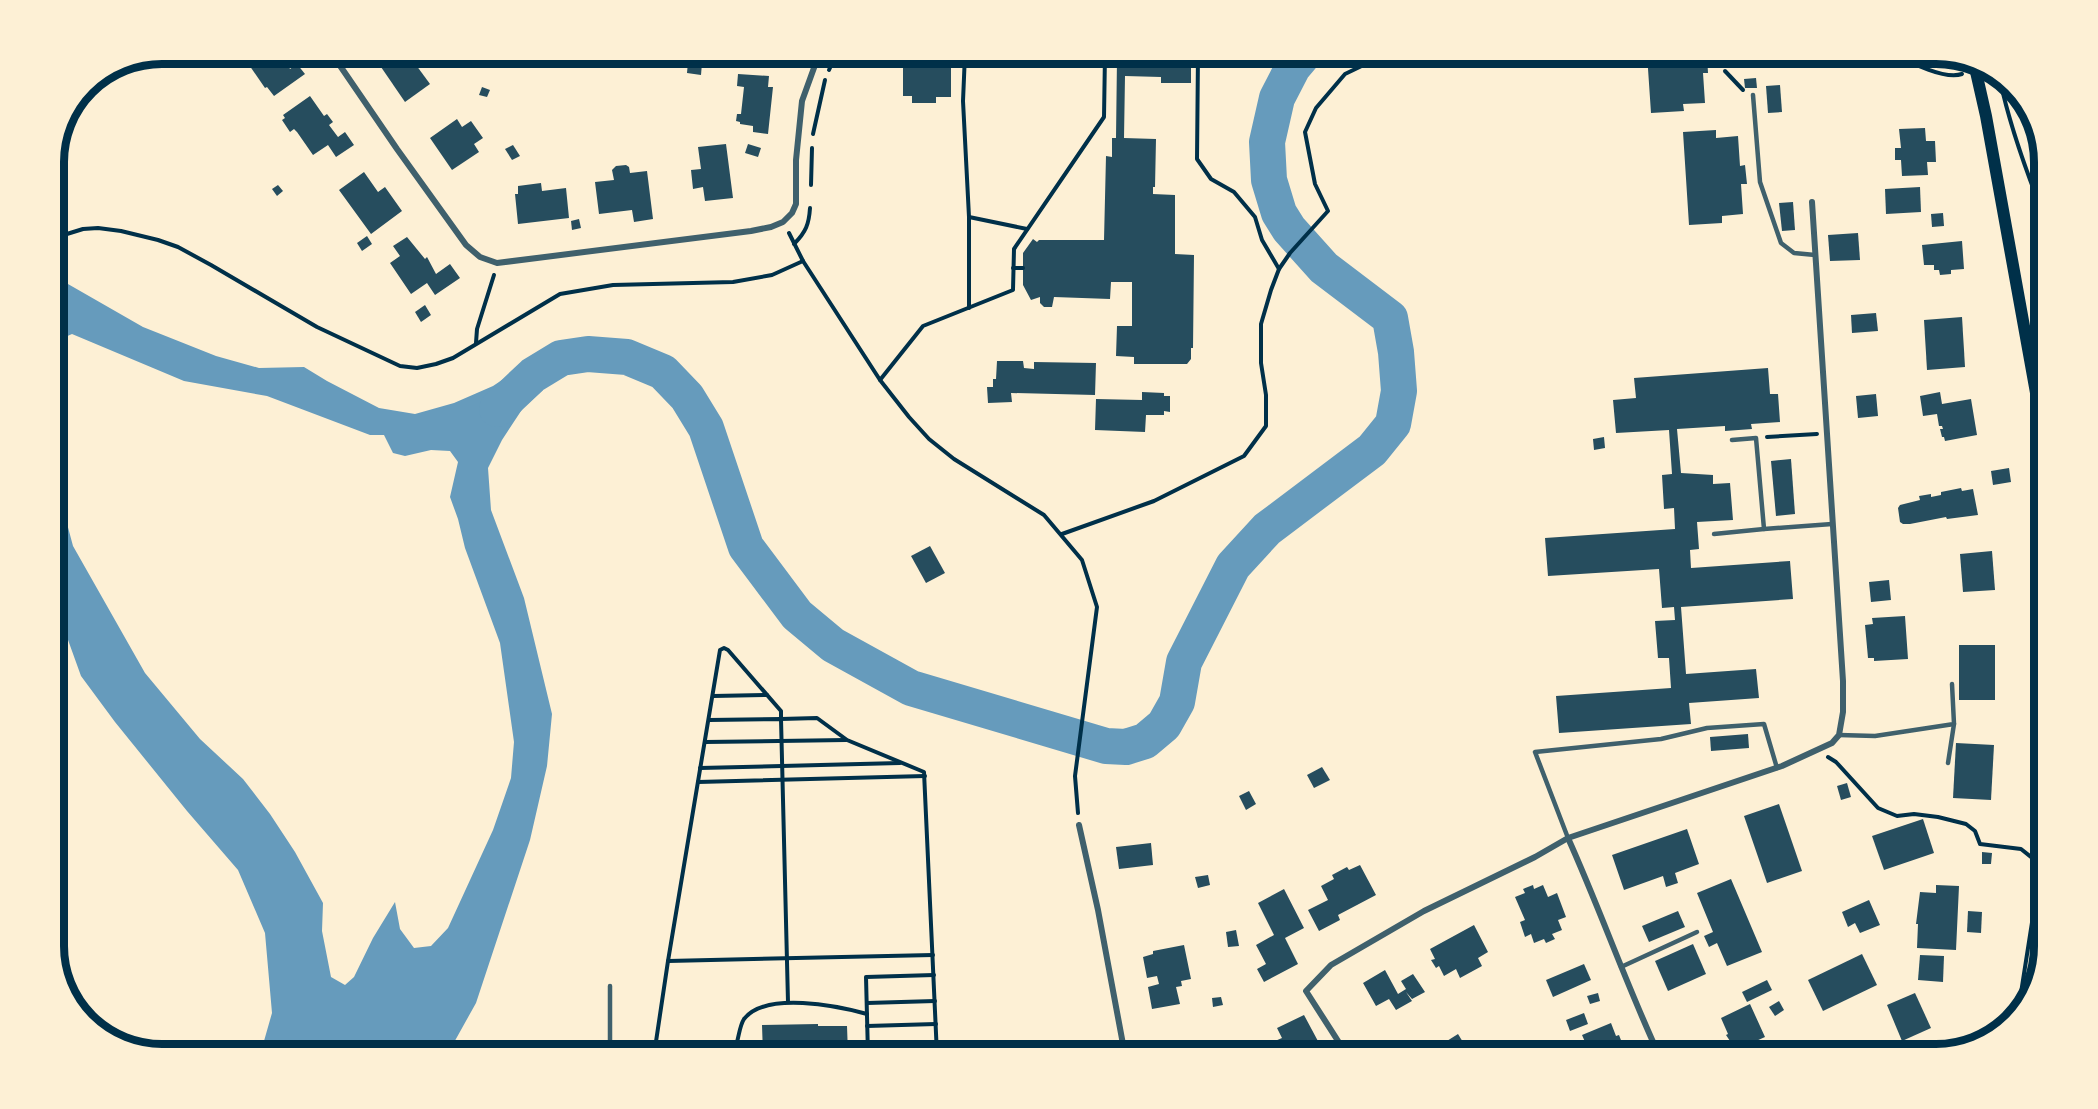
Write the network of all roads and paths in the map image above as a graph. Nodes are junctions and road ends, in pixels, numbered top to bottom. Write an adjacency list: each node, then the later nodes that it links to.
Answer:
1 (339, 64): 25 (street)
2 (815, 64): 19 (street)
3 (832, 64): 15 (path)
4 (965, 64): 18 (path)
5 (1105, 64): 20 (path)
6 (1198, 64): 28 (path)
7 (1366, 64): 28 (path)
8 (1915, 64): 11 (path)
9 (1725, 71): 13 (path)
10 (1976, 74): 31 (main road)
11 (1954, 77)
12 (2003, 92): 14 (path)
13 (1753, 98): 23 (lane)
14 (2033, 190)
15 (811, 192)
16 (811, 202): 22 (path)
17 (1812, 202): 23 (street)
18 (969, 217): 20 (path); 29 (path)
19 (783, 222): 22 (path); 25 (street)
20 (1027, 229): 26 (path)
21 (65, 235): 30 (path)
22 (794, 244): 24 (path)
23 (1815, 255): 33 (street)
24 (803, 261): 30 (path); 32 (path)
25 (497, 263): 30 (path)
26 (1013, 268): 27 (path); 29 (path)
27 (1023, 268)
28 (1279, 269): 38 (path)
29 (969, 308): 32 (path)
30 (477, 343)
31 (2033, 378)
32 (880, 380): 38 (path)
33 (1827, 434): 34 (path); 36 (street)
34 (1756, 438): 35 (lane); 37 (lane)
35 (1732, 440)
36 (1832, 524): 37 (lane); 46 (street)
37 (1764, 529): 39 (lane)
38 (1062, 534): 59 (path)
39 (1714, 534)
40 (1952, 684): 45 (lane)
41 (768, 695): 42 (path); 42 (path); 43 (path)
42 (712, 696): 44 (path)
43 (781, 719): 44 (path); 47 (path); 48 (path)
44 (709, 720): 49 (path)
45 (1954, 724): 46 (lane); 52 (lane)
46 (1839, 735): 50 (street)
47 (847, 740): 48 (path); 51 (path)
48 (782, 741): 49 (path); 53 (path)
49 (705, 742): 54 (path)
50 (1818, 750): 55 (street); 61 (path)
51 (903, 763): 53 (path); 56 (path)
52 (1948, 763)
53 (782, 766): 54 (path); 57 (path)
54 (700, 768): 58 (path)
55 (1777, 768): 60 (street); 60 (lane)
56 (925, 776): 57 (path); 64 (path)
57 (783, 780): 58 (path); 65 (path)
58 (698, 782): 66 (path)
59 (1079, 825): 82 (street)
60 (1568, 838): 67 (street); 83 (street)
61 (2034, 859)
62 (2034, 914): 70 (path)
63 (1697, 932): 67 (lane)
64 (933, 955): 65 (path); 68 (path)
65 (787, 958): 66 (path); 72 (path)
66 (668, 962): 80 (path)
67 (1621, 967): 84 (street)
68 (934, 975): 71 (path); 73 (path)
69 (610, 986): 79 (lane)
70 (2021, 993)
71 (935, 1001): 73 (path); 75 (path)
72 (788, 1002): 74 (path); 77 (path)
73 (867, 1003): 74 (path)
74 (867, 1014): 76 (path)
75 (936, 1024): 76 (path); 78 (path)
76 (867, 1026): 81 (path)
77 (737, 1042): 80 (path)
78 (937, 1042): 81 (path)
79 (610, 1044)
80 (654, 1044)
81 (867, 1044)
82 (1123, 1044)
83 (1340, 1044)
84 (1654, 1044)

